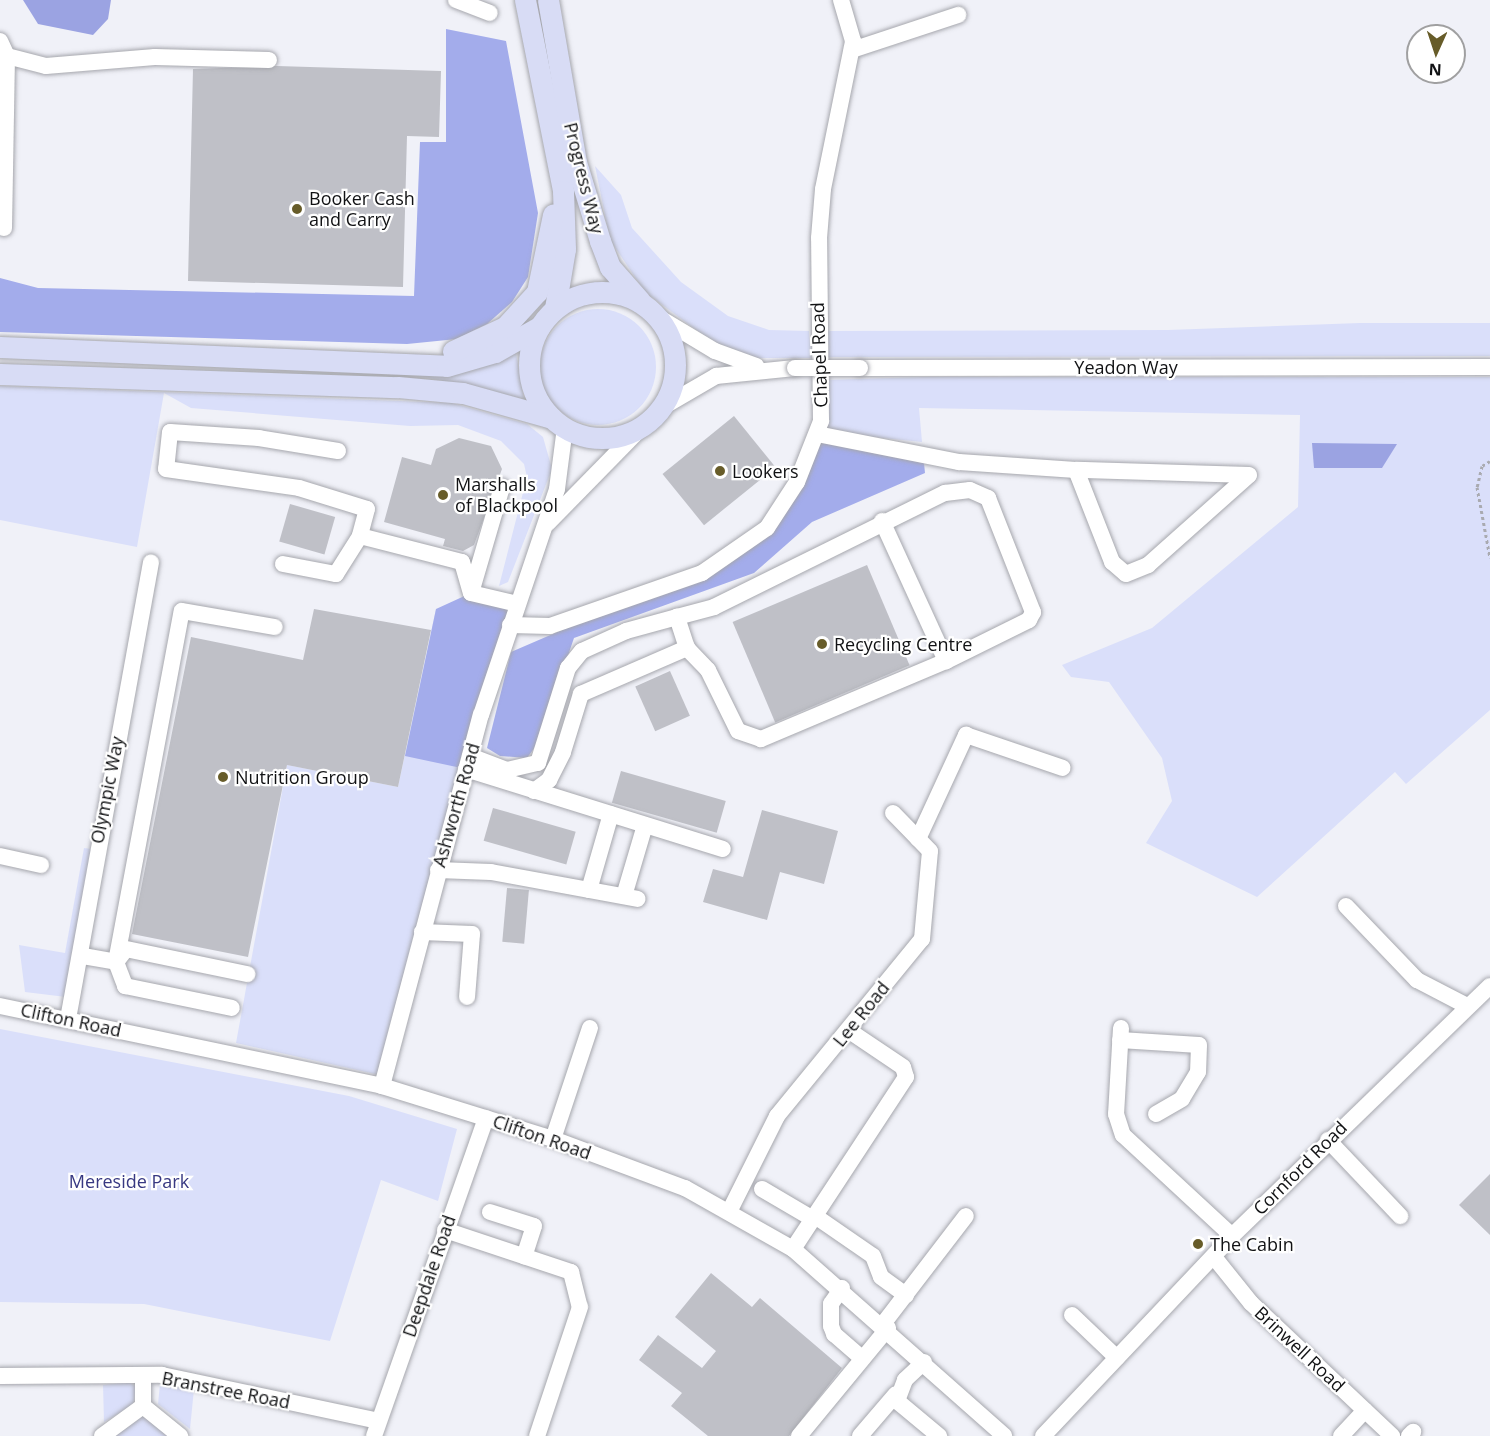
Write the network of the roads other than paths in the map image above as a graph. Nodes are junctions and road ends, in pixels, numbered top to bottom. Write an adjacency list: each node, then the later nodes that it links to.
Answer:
1 (456, 0): 5 (street)
2 (525, 0): 10 (main road, Progress Way)
3 (548, 0): 13 (main road, Progress Way)
4 (841, 0): 8 (street, Chapel Road)
5 (490, 13)
6 (958, 15): 8 (street)
7 (4, 48): 9 (street); 11 (street)
8 (852, 50): 23 (street, Chapel Road)
9 (269, 60)
10 (556, 163): 12 (main road, Progress Way); 16 (main road)
11 (4, 228)
12 (555, 308): 13 (main road); 14 (main road)
13 (650, 310): 18 (street, Yeadon Way); 20 (main road)
14 (539, 327): 16 (main road); 21 (main road)
15 (0, 347): 16 (main road)
16 (402, 362)
17 (1490, 367): 18 (street, Yeadon Way, bridge)
18 (762, 368): 20 (street, Yeadon Way)
19 (0, 374): 21 (main road)
20 (661, 408): 22 (main road)
21 (558, 423): 22 (main road); 28 (street, Ashworth Road)
22 (644, 425): 28 (street, Ashworth Road)
23 (817, 434): 25 (street); 35 (street, Chapel Road)
24 (338, 451): 29 (street)
25 (1076, 470): 25 (street)
26 (502, 487): 32 (street)
27 (882, 521): 34 (street); 38 (street); 38 (street)
28 (543, 528): 33 (street, Ashworth Road)
29 (360, 536): 31 (street); 32 (street)
30 (151, 562): 53 (street, Olympic Way)
31 (283, 564)
32 (471, 593): 33 (street)
33 (518, 604): 35 (street, Ashworth Road)
34 (677, 617): 37 (street); 39 (street)
35 (510, 625): 39 (street, Ashworth Road)
36 (274, 627): 54 (street)
37 (687, 648): 38 (street); 41 (street)
38 (946, 661)
39 (468, 762): 41 (street); 49 (street, Ashworth Road)
40 (1063, 768): 45 (street)
41 (534, 791): 43 (street)
42 (893, 813): 45 (street, Lee Road)
43 (611, 814): 44 (street); 50 (street)
44 (645, 825): 46 (street); 50 (street)
45 (918, 839): 63 (street, Lee Road)
46 (723, 849)
47 (0, 856): 48 (street)
48 (41, 865)
49 (438, 870): 50 (street); 52 (street, Ashworth Road)
50 (589, 890)
51 (1346, 906): 58 (street)
52 (422, 933): 57 (street); 64 (street, Ashworth Road)
53 (83, 956): 54 (street); 61 (street, Olympic Way)
54 (116, 962): 55 (street); 60 (street)
55 (247, 975)
56 (1490, 986): 58 (street, Cornford Road)
57 (467, 997)
58 (1464, 1005): 68 (street, Cornford Road)
59 (0, 1006): 61 (street, Clifton Road)
60 (232, 1008)
61 (68, 1019): 64 (street, Clifton Road)
62 (591, 1028): 67 (street)
63 (848, 1030): 70 (street, Lee Road); 74 (street)
64 (382, 1086): 66 (street, Clifton Road)
65 (1156, 1114): 76 (street)
66 (486, 1118): 67 (street, Clifton Road); 75 (street, Deepdale Road)
67 (553, 1139): 70 (street, Clifton Road)
68 (1328, 1140): 73 (street); 76 (street, Cornford Road)
69 (762, 1189): 74 (street)
70 (730, 1210): 77 (street, Clifton Road)
71 (490, 1212): 78 (street)
72 (966, 1216): 81 (street)
73 (1400, 1216)
74 (814, 1218): 77 (street); 81 (street)
75 (445, 1230): 78 (street); 92 (street, Deepdale Road)
76 (1232, 1236): 79 (street, Cornford Road)
77 (793, 1249): 80 (street, Clifton Road)
78 (524, 1256): 95 (street)
79 (1214, 1257): 85 (street, Cornford Road); 91 (street, Brinwell Road)
80 (842, 1288): 83 (street, Clifton Road); 84 (street)
81 (906, 1295): 83 (street)
82 (1072, 1315): 85 (street)
83 (886, 1326): 84 (street); 86 (street, Clifton Road)
84 (862, 1358): 96 (street)
85 (1117, 1359): 100 (street, Cornford Road)
86 (924, 1362): 89 (street); 99 (street, Clifton Road)
87 (0, 1376): 88 (street, Branstree Road)
88 (143, 1376): 90 (street); 92 (street, Branstree Road)
89 (896, 1394): 97 (street); 98 (street)
90 (143, 1406): 93 (street); 94 (street)
91 (1365, 1410): 101 (street); 102 (street, Brinwell Road)
92 (376, 1429)
93 (102, 1436)
94 (180, 1436)
95 (537, 1436)
96 (799, 1436)
97 (860, 1436)
98 (939, 1436)
99 (1004, 1436)
100 (1043, 1436)
101 (1341, 1436)
102 (1392, 1436)

